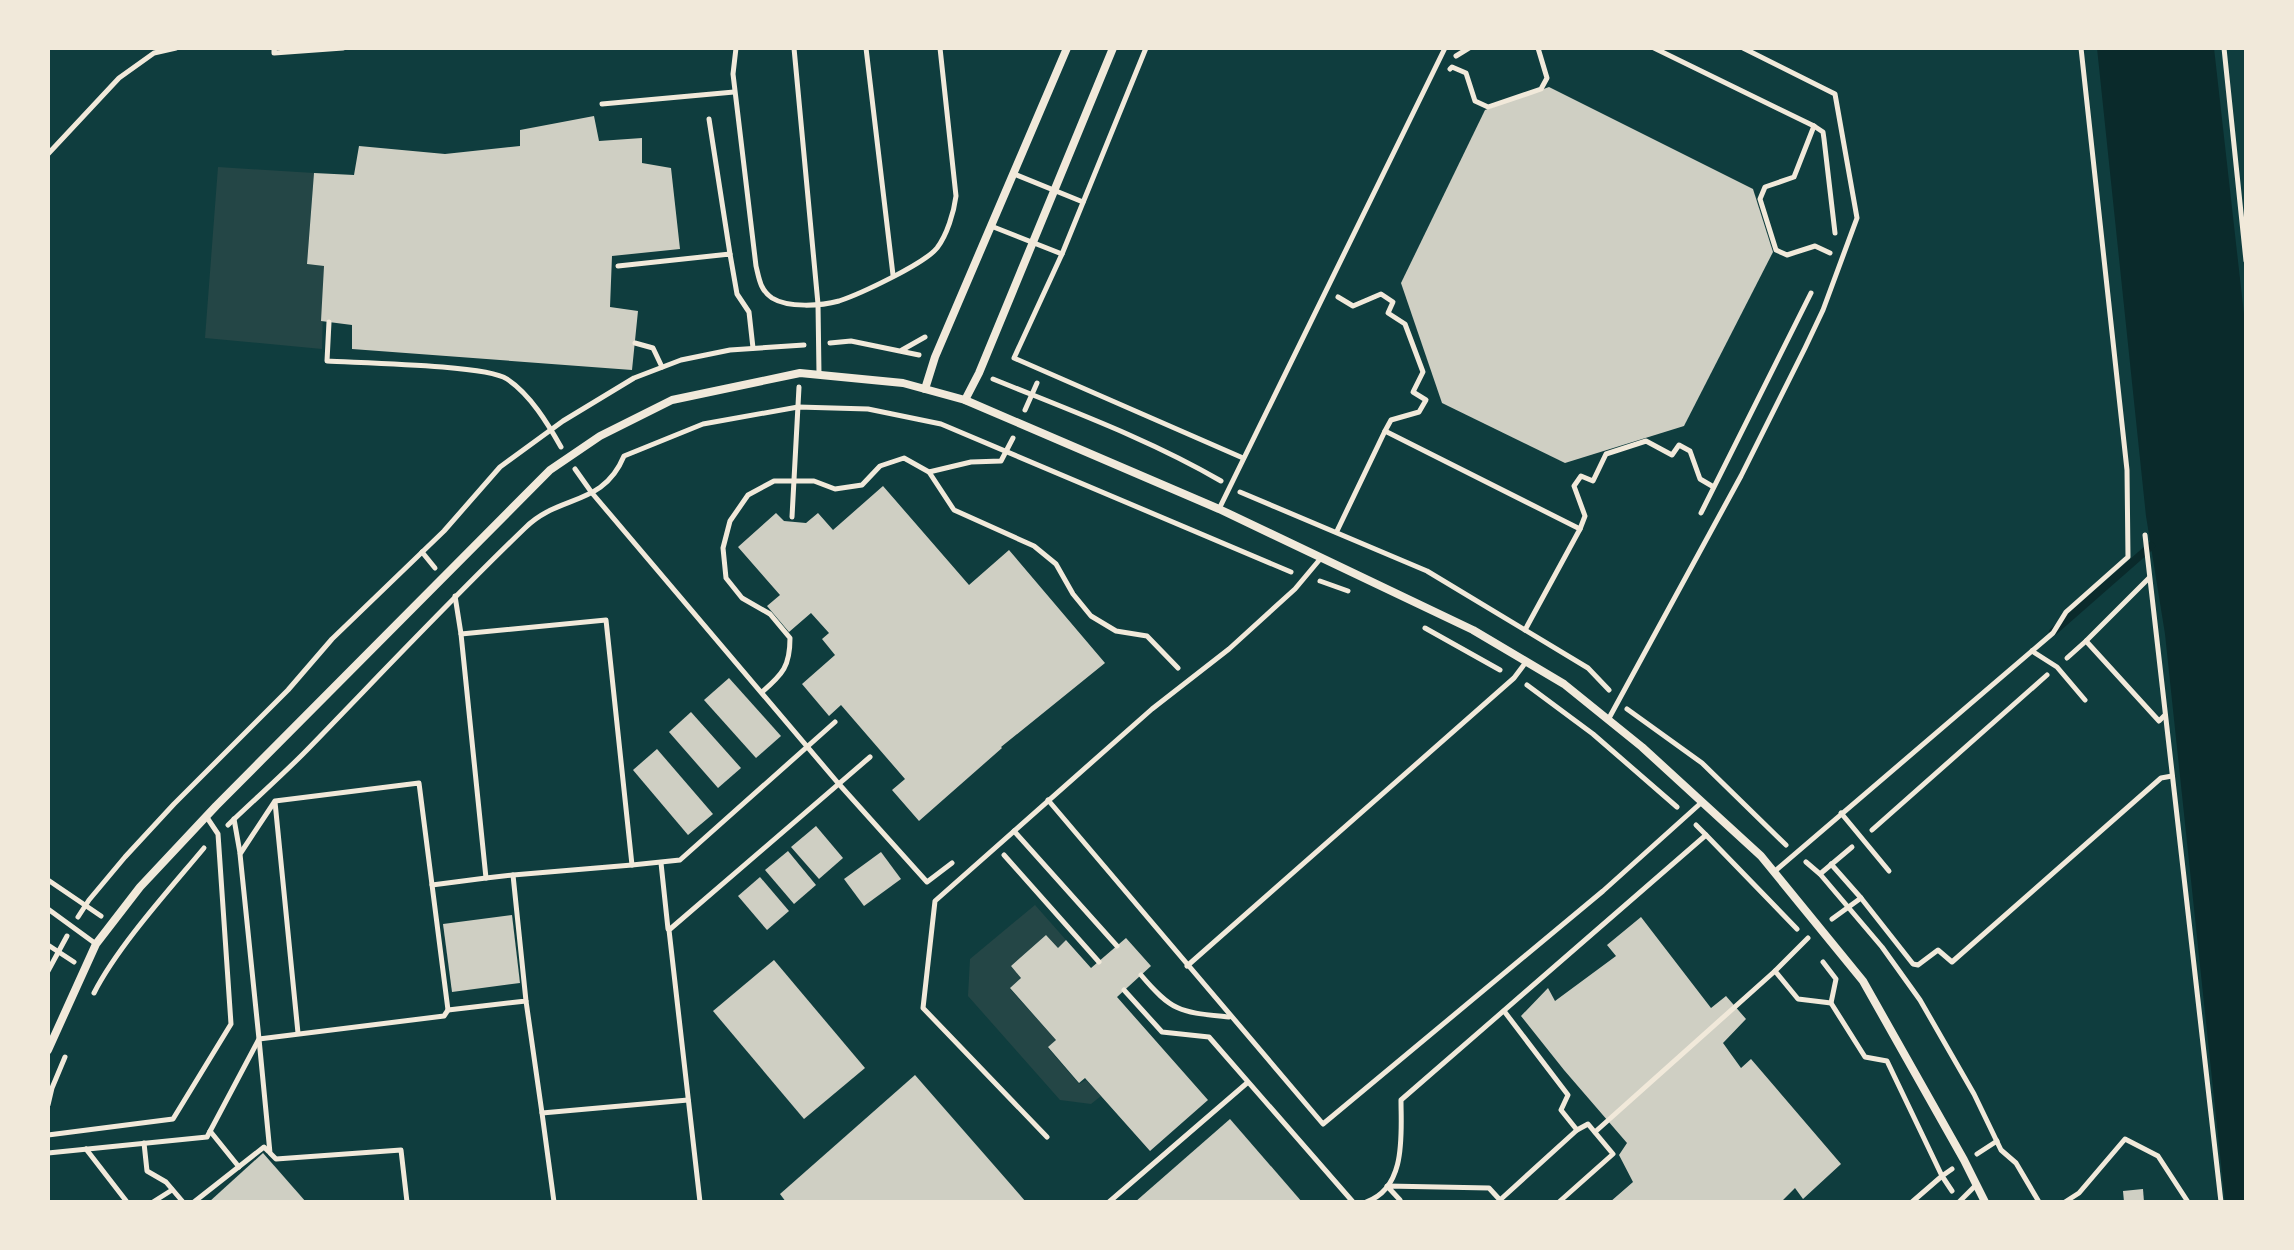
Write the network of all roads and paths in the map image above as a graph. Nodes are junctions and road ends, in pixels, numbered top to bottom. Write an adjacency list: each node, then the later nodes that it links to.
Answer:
1 (176, 48): 22 (lane)
2 (274, 48): 3 (lane)
3 (343, 48)
4 (736, 48): 18 (lane)
5 (794, 48): 36 (lane)
6 (866, 48): 34 (lane)
7 (940, 48): 34 (lane)
8 (1067, 48): 23 (street)
9 (1113, 48): 24 (street)
10 (1146, 48): 25 (lane)
11 (1445, 48): 57 (lane)
12 (1538, 48): 17 (path)
13 (1654, 48): 21 (path)
14 (1743, 48): 90 (lane)
15 (2081, 48): 82 (lane)
16 (2224, 48): 31 (path)
17 (1447, 76)
18 (734, 92): 19 (lane); 36 (lane)
19 (602, 104)
20 (709, 119): 29 (path)
21 (1814, 126): 28 (path); 28 (path)
22 (48, 154)
23 (1013, 174): 24 (lane); 26 (street)
24 (1055, 191): 25 (lane); 27 (street)
25 (1083, 202): 30 (lane)
26 (991, 226): 27 (lane); 43 (street)
27 (1034, 243): 30 (lane); 46 (street)
28 (1831, 253): 32 (path)
29 (730, 254): 33 (path); 42 (path)
30 (1062, 254): 57 (lane)
31 (2246, 261)
32 (1826, 263)
33 (618, 266)
34 (893, 275): 36 (lane)
35 (1816, 283): 67 (path)
36 (818, 304): 40 (lane)
37 (1331, 309): 54 (path)
38 (329, 322): 53 (path)
39 (635, 343): 44 (path)
40 (818, 344): 41 (path); 43 (path); 47 (lane)
41 (802, 345): 42 (path); 45 (path)
42 (753, 348): 44 (path)
43 (935, 357): 48 (street)
44 (662, 367): 53 (path)
45 (800, 373): 47 (street); 51 (path); 56 (street)
46 (979, 373): 49 (path); 50 (street)
47 (819, 375): 48 (street)
48 (925, 389): 50 (street)
49 (1031, 394): 52 (path); 60 (path)
50 (965, 400): 52 (street)
51 (798, 407): 55 (path); 59 (path); 63 (path)
52 (1019, 425): 55 (path); 65 (street)
53 (551, 429): 56 (path); 71 (path)
54 (1385, 431): 68 (path); 69 (path)
55 (1007, 452): 58 (path); 73 (path)
56 (567, 458): 63 (path); 74 (street)
57 (1243, 458): 60 (lane)
58 (929, 472): 59 (path); 85 (path)
59 (794, 480): 66 (path); 89 (path)
60 (1229, 486): 64 (path); 65 (lane)
61 (1247, 486): 64 (path)
62 (1712, 486): 68 (path)
63 (592, 493): 76 (path); 89 (path)
64 (1251, 497): 69 (path)
65 (1219, 509): 72 (street)
66 (792, 517)
67 (1698, 520)
68 (1580, 529): 79 (path)
69 (1337, 531): 79 (path)
70 (2145, 535): 75 (path)
71 (422, 552): 74 (path); 125 (path)
72 (1321, 558): 73 (lane); 83 (street)
73 (1305, 576): 77 (path); 99 (lane)
74 (442, 577): 76 (path); 103 (street)
75 (2149, 578): 81 (path); 92 (path)
76 (455, 595): 80 (path); 105 (path)
77 (1361, 596)
78 (1416, 623): 86 (path)
79 (1525, 630): 87 (path)
80 (461, 634): 116 (path); 121 (path)
81 (2086, 641): 84 (path); 92 (path)
82 (2032, 651): 84 (lane); 102 (lane)
83 (1526, 662): 86 (lane); 93 (street)
84 (2057, 667): 91 (lane); 109 (path)
85 (1178, 668)
86 (1514, 678): 104 (path); 140 (lane)
87 (1599, 679): 88 (path); 90 (path)
88 (1608, 679)
89 (762, 692): 95 (path)
90 (1618, 700): 93 (lane); 111 (path)
91 (2085, 700)
92 (2165, 715): 97 (path)
93 (1608, 720): 101 (street)
94 (835, 722): 95 (path)
95 (808, 746): 98 (path); 114 (path)
96 (870, 757): 98 (path)
97 (2172, 776): 124 (path); 191 (path)
98 (838, 783): 113 (path); 131 (path)
99 (1048, 800): 106 (lane); 140 (lane)
100 (275, 801): 112 (path); 123 (path); 152 (path)
101 (1702, 802): 104 (lane); 118 (street)
102 (1841, 813): 109 (lane); 111 (lane)
103 (206, 816): 107 (lane); 128 (street)
104 (1686, 816): 108 (path); 151 (lane)
105 (234, 819): 107 (path); 112 (path)
106 (1014, 831): 110 (lane); 135 (lane)
107 (218, 834): 148 (path); 163 (lane)
108 (1706, 835): 132 (path); 150 (path)
109 (1863, 839): 115 (path); 117 (lane)
110 (996, 846): 139 (path); 164 (lane)
111 (1795, 852): 118 (lane); 119 (path)
112 (240, 854): 153 (path)
113 (963, 854)
114 (661, 863): 116 (path); 131 (path)
115 (1831, 864): 119 (path); 124 (path)
116 (632, 865): 120 (path)
117 (1889, 871)
118 (1774, 872): 130 (street)
119 (1820, 874): 126 (path)
120 (513, 875): 121 (path); 146 (path)
121 (486, 878): 123 (path)
122 (48, 880): 125 (path)
123 (432, 885): 149 (path)
124 (1861, 898): 126 (path)
125 (85, 906): 128 (path); 129 (path)
126 (1847, 907): 130 (path); 188 (path)
127 (48, 909): 129 (lane)
128 (113, 922): 133 (street)
129 (72, 927): 133 (lane); 137 (path)
130 (1820, 928): 132 (path); 170 (street)
131 (669, 930): 157 (path)
132 (1807, 939): 136 (path); 143 (path)
133 (96, 944): 141 (street)
134 (48, 945): 137 (path)
135 (1117, 946)
136 (1814, 949)
137 (57, 952): 141 (path); 142 (path)
138 (1821, 959): 147 (path)
139 (1099, 962)
140 (1187, 966): 151 (lane)
141 (85, 968): 155 (street)
142 (48, 971)
143 (1775, 971): 147 (path); 162 (path)
144 (1141, 975): 151 (lane)
145 (1124, 990): 156 (path)
146 (526, 1001): 149 (path); 159 (path)
147 (1831, 1003): 185 (path)
148 (89, 1005)
149 (448, 1010): 153 (path)
150 (1504, 1011): 160 (path); 171 (path)
151 (1230, 1017)
152 (298, 1033)
153 (259, 1039): 161 (path); 168 (path)
154 (69, 1046): 158 (path)
155 (48, 1050)
156 (1247, 1083): 181 (path); 182 (path)
157 (688, 1100): 159 (path); 180 (path)
158 (48, 1105)
159 (542, 1113): 179 (path)
160 (1577, 1130): 162 (path); 171 (path)
161 (210, 1131): 165 (path); 169 (path)
162 (1595, 1132): 184 (path)
163 (48, 1135)
164 (1047, 1137)
165 (144, 1143): 166 (path); 172 (path)
166 (86, 1149): 167 (path); 174 (path)
167 (48, 1153)
168 (270, 1153): 169 (path); 178 (path)
169 (239, 1167): 177 (path)
170 (1977, 1184): 186 (lane); 187 (street)
171 (1387, 1186): 173 (path); 183 (path)
172 (172, 1190): 175 (path); 176 (path)
173 (1400, 1201)
174 (127, 1202)
175 (153, 1202)
176 (183, 1202)
177 (194, 1202)
178 (407, 1202)
179 (554, 1202)
180 (700, 1202)
181 (1109, 1202)
182 (1353, 1202)
183 (1366, 1202)
184 (1559, 1202)
185 (1912, 1202)
186 (1959, 1202)
187 (1985, 1202)
188 (2039, 1202)
189 (2065, 1202): 190 (path)
190 (2188, 1202)
191 (2221, 1202)

